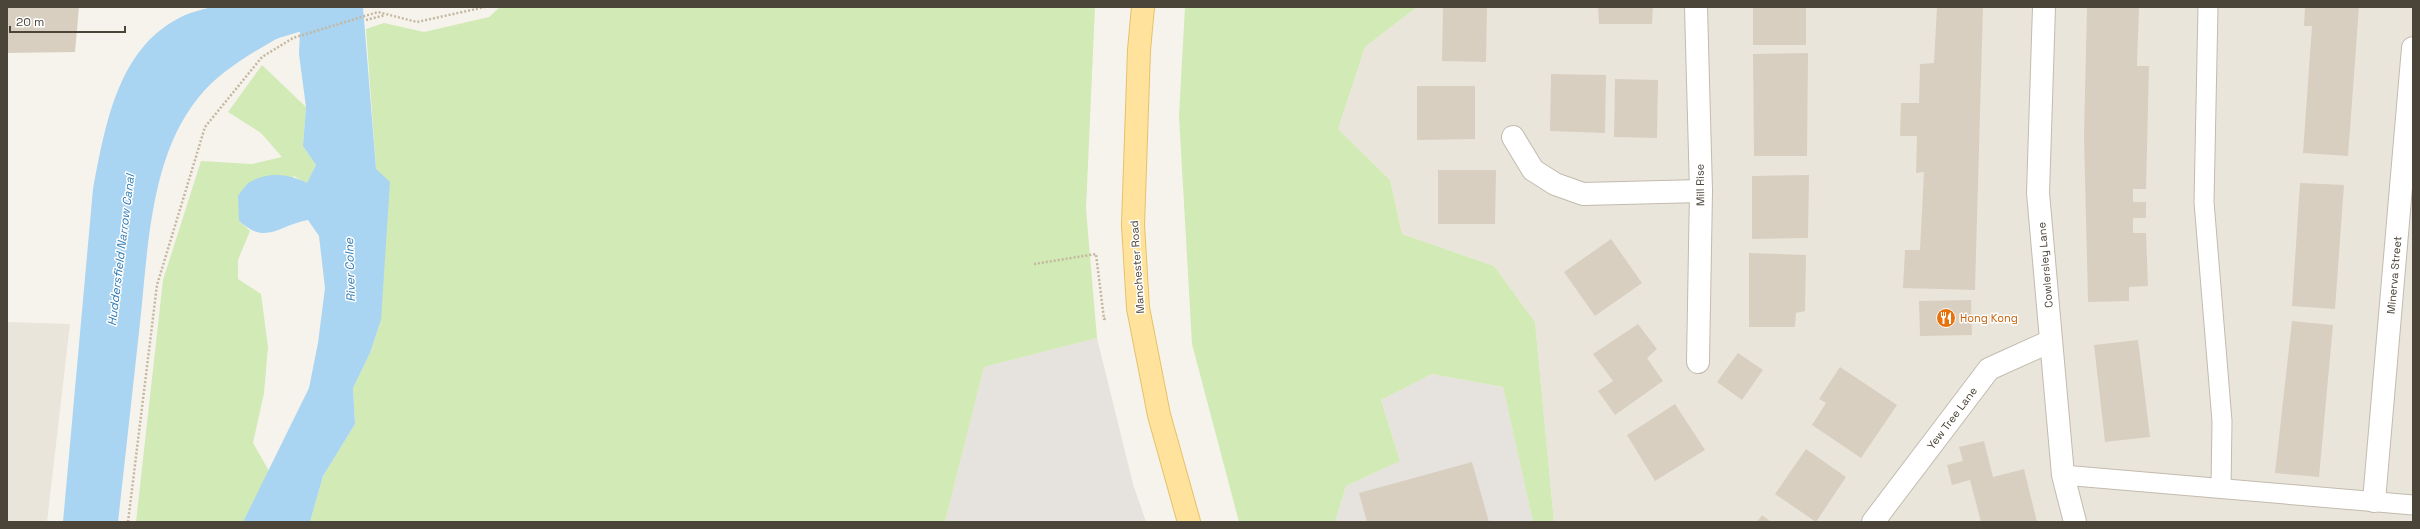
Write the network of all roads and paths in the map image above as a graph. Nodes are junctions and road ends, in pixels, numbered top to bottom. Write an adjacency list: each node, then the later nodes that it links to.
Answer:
1 (485, 7): 6 (path)
2 (1143, 7): 12 (main road, Manchester Road)
3 (1696, 7): 10 (street, Mill Rise)
4 (2044, 7): 13 (street, Cowlersley Lane)
5 (2208, 7): 16 (lane)
6 (385, 14): 7 (path); 19 (path)
7 (366, 20)
8 (2413, 48): 17 (street, Minerva Street)
9 (1513, 137): 10 (street)
10 (1700, 191): 14 (street, Mill Rise)
11 (1034, 264): 12 (path)
12 (1138, 308): 20 (main road, Manchester Road)
13 (2051, 341): 15 (street, Cowlersley Lane); 21 (street, Yew Tree Lane)
14 (1698, 362)
15 (2063, 475): 16 (lane); 22 (street, Cowlersley Lane)
16 (2221, 488): 17 (lane)
17 (2374, 501): 18 (lane)
18 (2413, 505)
19 (128, 522)
20 (1189, 522)
21 (1873, 522)
22 (2075, 522)

